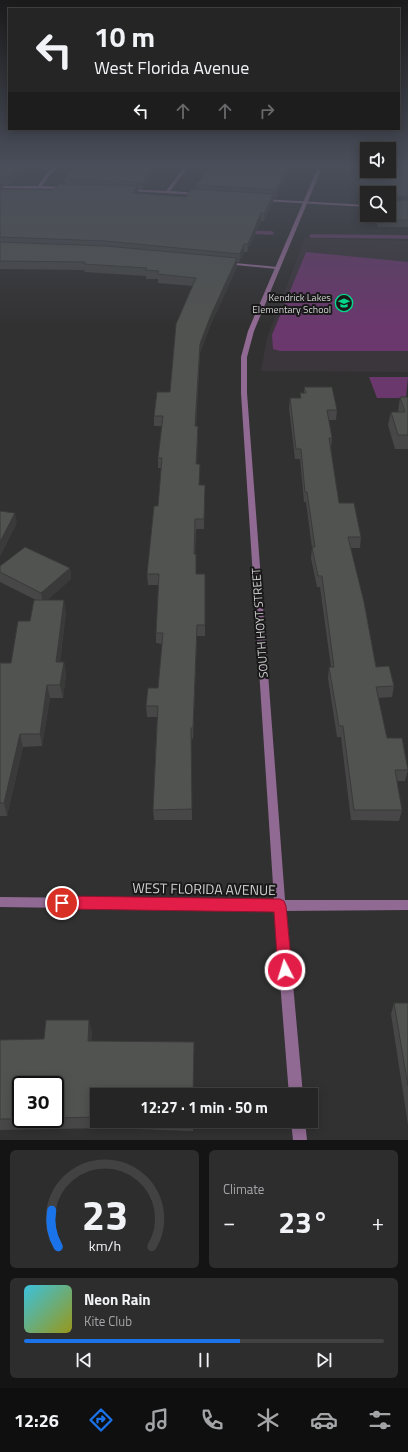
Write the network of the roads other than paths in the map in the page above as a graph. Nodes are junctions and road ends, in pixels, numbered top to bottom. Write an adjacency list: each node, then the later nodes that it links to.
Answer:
1 (298, 218): 3 (street, SOUTH HOYT STREET)
2 (219, 262): 3 (street)
3 (277, 268): 6 (street, SOUTH HOYT STREET)
4 (0, 902): 6 (street, WEST FLORIDA AVENUE)
5 (408, 905): 6 (street, WEST FLORIDA AVENUE)
6 (280, 906): 7 (street, SOUTH HOYT STREET)
7 (295, 1088)
8 (299, 1128): 9 (street)
9 (300, 1140)

